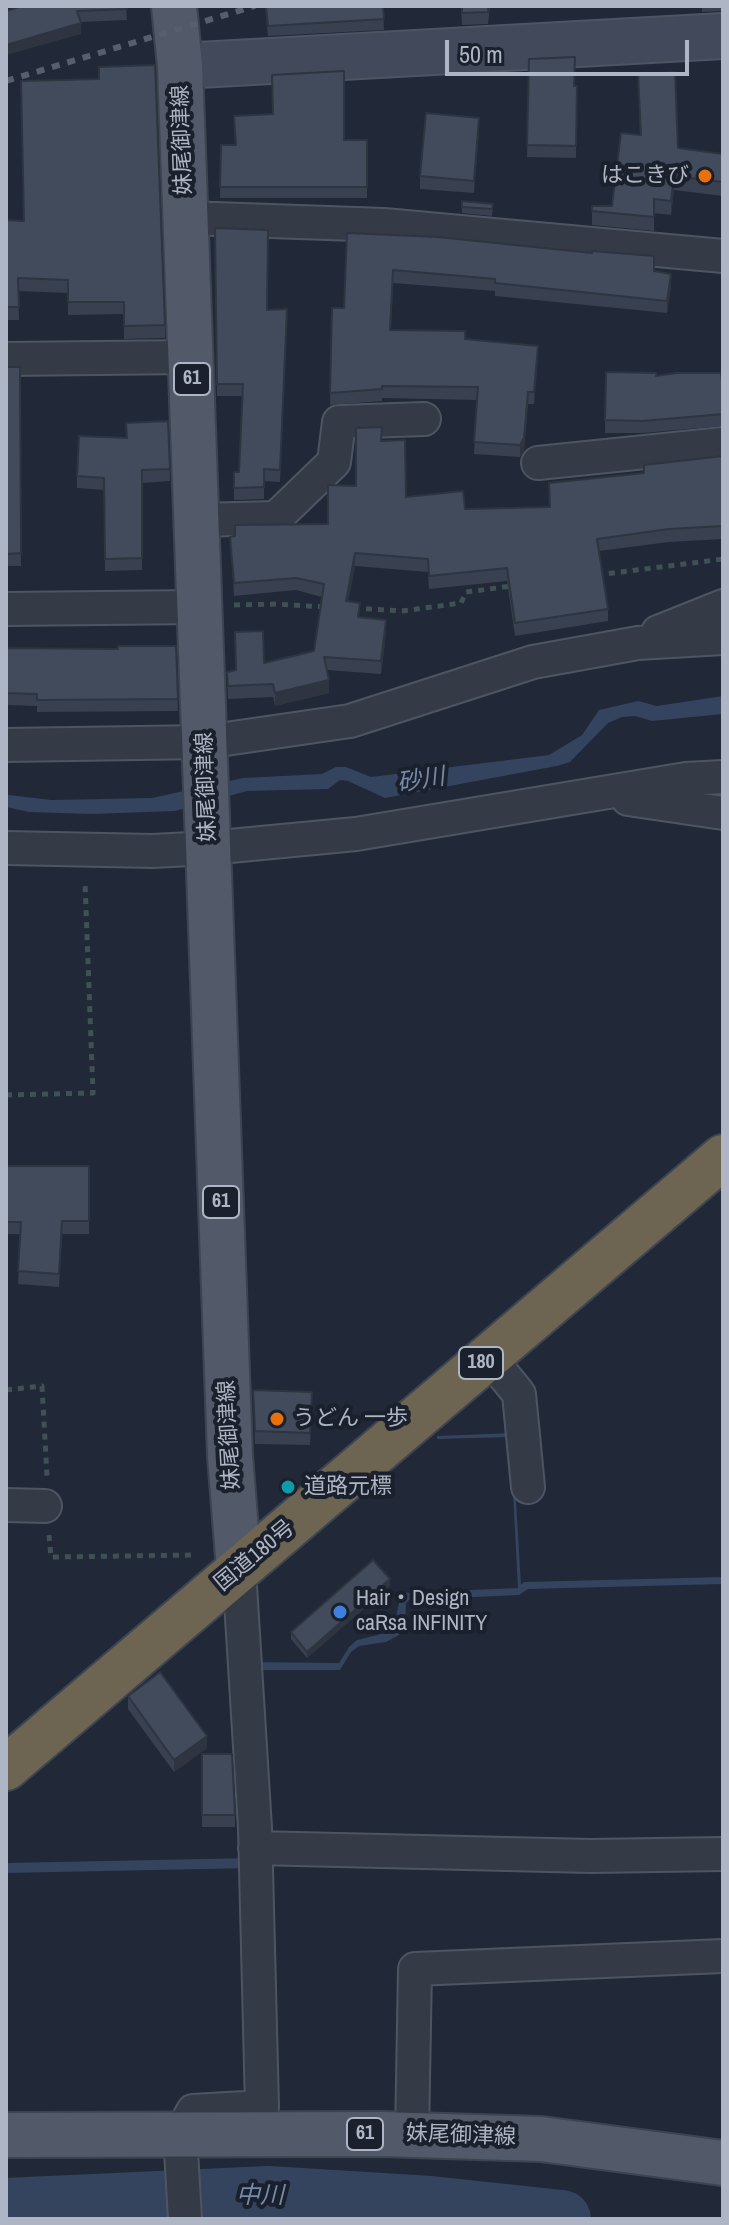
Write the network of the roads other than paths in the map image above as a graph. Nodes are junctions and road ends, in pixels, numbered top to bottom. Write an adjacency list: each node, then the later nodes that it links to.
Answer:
1 (174, 6): 3 (main road, 妹尾御津線 / 61)
2 (723, 36): 3 (main road)
3 (180, 66): 4 (main road, 妹尾御津線 / 61)
4 (186, 218): 5 (street); 6 (main road, 妹尾御津線 / 61)
5 (723, 256)
6 (191, 357): 7 (street); 11 (main road, 妹尾御津線 / 61)
7 (6, 359)
8 (424, 419): 11 (street)
9 (723, 444): 10 (street)
10 (538, 463)
11 (197, 520): 13 (main road, 妹尾御津線 / 61)
12 (723, 606): 16 (street)
13 (200, 607): 14 (street); 18 (main road, 妹尾御津線 / 61)
14 (6, 609)
15 (723, 638): 16 (street)
16 (638, 643): 18 (street)
17 (6, 745): 18 (street)
18 (205, 747): 22 (main road, 妹尾御津線 / 61)
19 (723, 777): 20 (street)
20 (593, 794): 21 (street); 22 (street)
21 (723, 813)
22 (209, 842): 23 (street); 29 (main road, 妹尾御津線 / 61)
23 (6, 848)
24 (723, 1157): 25 (highway, 国道180号 / 180)
25 (489, 1357): 26 (street); 29 (highway, 国道180号 / 180)
26 (528, 1487)
27 (46, 1492): 28 (street)
28 (6, 1505)
29 (239, 1569): 30 (highway, 国道180号 / 180); 32 (street)
30 (6, 1768)
31 (723, 1854): 32 (street)
32 (255, 1858): 36 (street)
33 (723, 1956): 35 (street)
34 (6, 2135): 36 (main road, 妹尾御津線 / 61)
35 (412, 2135): 36 (main road, 妹尾御津線 / 61); 37 (main road, 妹尾御津線 / 61)
36 (180, 2141): 38 (street)
37 (723, 2163)
38 (185, 2219)

